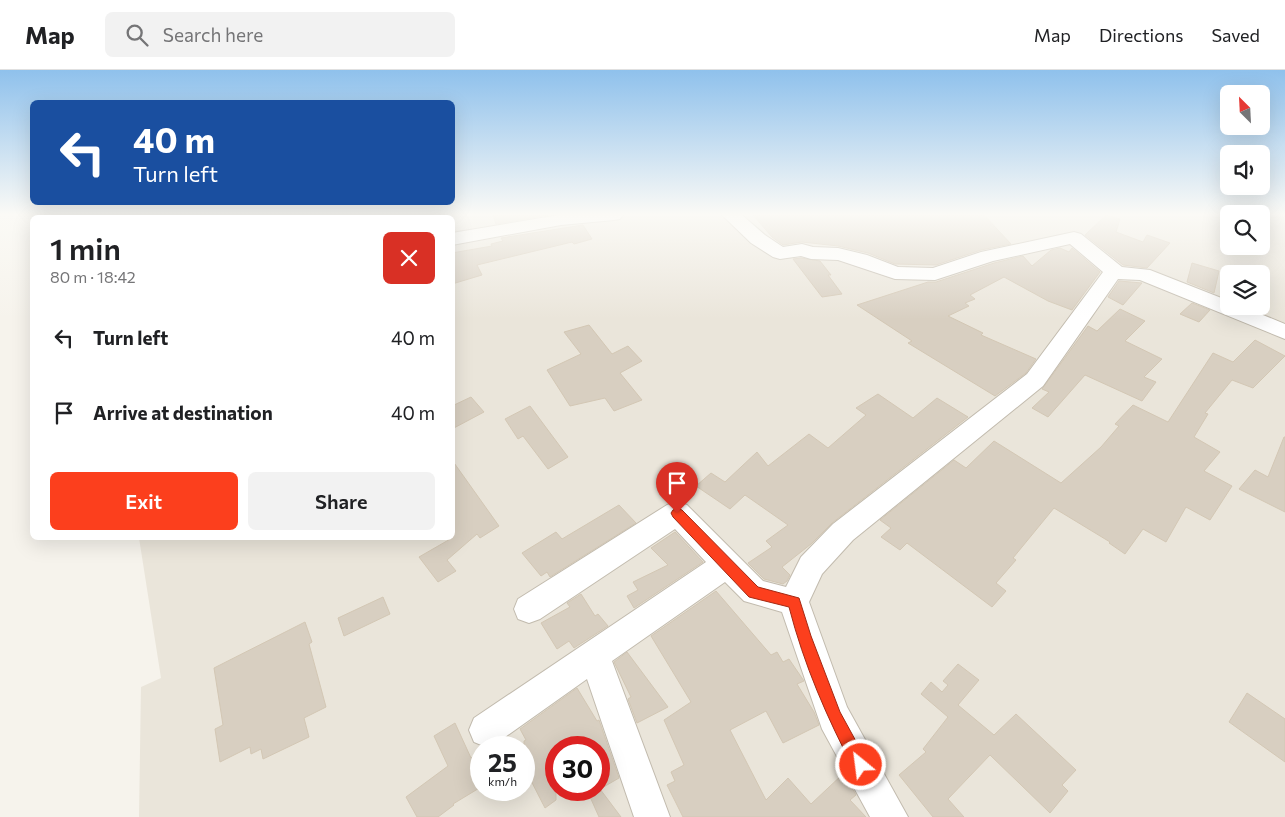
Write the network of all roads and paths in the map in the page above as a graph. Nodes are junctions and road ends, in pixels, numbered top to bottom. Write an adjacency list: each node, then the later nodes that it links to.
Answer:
1 (775, 250): 2 (street)
2 (1016, 250)
3 (1089, 250): 4 (street)
4 (1117, 272): 5 (street); 7 (street)
5 (1285, 332)
6 (727, 564): 7 (street); 8 (street); 9 (street)
7 (794, 602): 12 (street)
8 (529, 609)
9 (594, 655): 10 (street); 11 (street)
10 (486, 730)
11 (652, 817)
12 (890, 817)

